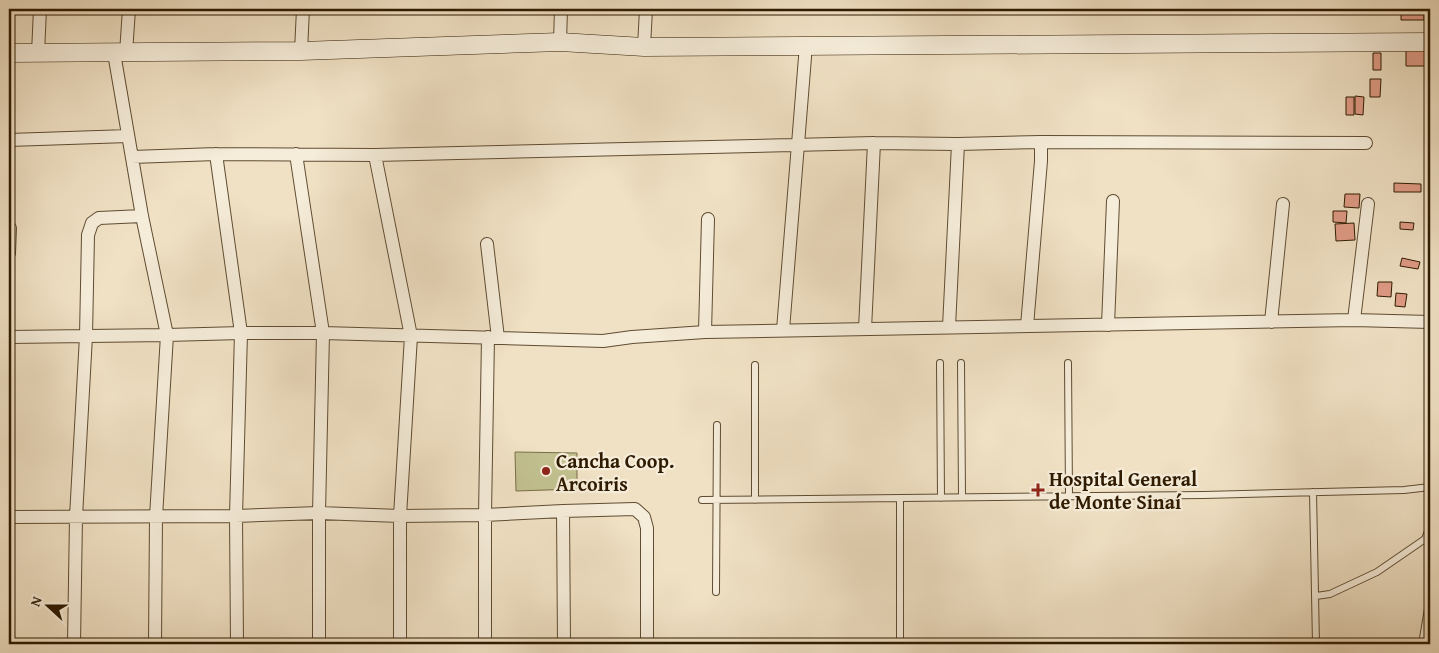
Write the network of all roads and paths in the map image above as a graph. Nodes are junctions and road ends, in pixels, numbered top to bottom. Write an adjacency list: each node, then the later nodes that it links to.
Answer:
1 (40, 9): 12 (street)
2 (129, 9): 13 (street)
3 (303, 9): 10 (street)
4 (561, 9): 6 (street)
5 (646, 9): 9 (street)
6 (560, 42): 9 (street); 10 (street)
7 (1430, 42): 8 (street)
8 (806, 45): 9 (street); 19 (street)
9 (644, 47)
10 (301, 51): 13 (street)
11 (9, 53): 12 (street)
12 (38, 53): 13 (street)
13 (120, 53): 14 (street)
14 (128, 136): 15 (street); 24 (street)
15 (9, 140)
16 (1041, 142): 18 (street); 20 (street); 37 (street)
17 (874, 143): 19 (street); 20 (street); 39 (street)
18 (1366, 143)
19 (799, 144): 23 (street); 40 (street)
20 (958, 144): 38 (street)
21 (216, 154): 22 (street); 24 (street); 42 (street)
22 (296, 154): 23 (street); 43 (street)
23 (375, 154): 47 (street)
24 (132, 157): 28 (street)
25 (1113, 201): 36 (street)
26 (1283, 204): 34 (street)
27 (1368, 204): 33 (street)
28 (142, 216): 44 (street); 46 (street)
29 (708, 219): 41 (street)
30 (10, 228): 32 (street)
31 (486, 244): 48 (street)
32 (9, 253)
33 (1354, 320): 34 (street); 35 (street)
34 (1271, 322): 36 (street)
35 (1430, 322)
36 (1108, 325): 37 (street)
37 (1027, 326): 38 (street)
38 (949, 327): 39 (street)
39 (865, 329): 40 (street)
40 (784, 330): 41 (street)
41 (705, 332): 48 (street)
42 (241, 333): 43 (street); 44 (street); 67 (street)
43 (323, 333): 47 (street); 65 (street)
44 (167, 335): 46 (street); 71 (street)
45 (9, 336): 46 (street)
46 (86, 336): 70 (street)
47 (411, 336): 48 (street); 68 (street)
48 (493, 337): 66 (street)
49 (940, 363): 58 (lane)
50 (961, 363): 56 (lane)
51 (1068, 363): 57 (lane)
52 (755, 365): 62 (lane)
53 (717, 425): 61 (lane)
54 (1430, 488): 55 (lane); 63 (lane)
55 (1314, 492): 57 (lane); 76 (lane)
56 (962, 497): 57 (lane); 58 (lane)
57 (1069, 497)
58 (941, 498): 59 (lane)
59 (900, 499): 62 (lane); 86 (lane)
60 (702, 500): 61 (lane)
61 (717, 500): 62 (lane); 75 (lane)
62 (755, 500)
63 (1430, 504)
64 (563, 511): 66 (street); 84 (street); 85 (street)
65 (318, 513): 67 (street); 68 (street); 81 (street)
66 (484, 515): 68 (street); 83 (street)
67 (236, 516): 71 (street); 80 (street)
68 (400, 516): 82 (street)
69 (9, 517): 70 (street)
70 (76, 517): 71 (street); 78 (street)
71 (156, 517): 79 (street)
72 (1430, 526): 73 (lane)
73 (1425, 539): 74 (lane); 76 (lane)
74 (1430, 545)
75 (716, 592)
76 (1316, 596): 87 (lane)
77 (1430, 597): 88 (lane)
78 (74, 644)
79 (155, 644)
80 (237, 644)
81 (319, 644)
82 (400, 644)
83 (485, 644)
84 (564, 644)
85 (647, 644)
86 (900, 644)
87 (1316, 644)
88 (1422, 644)

